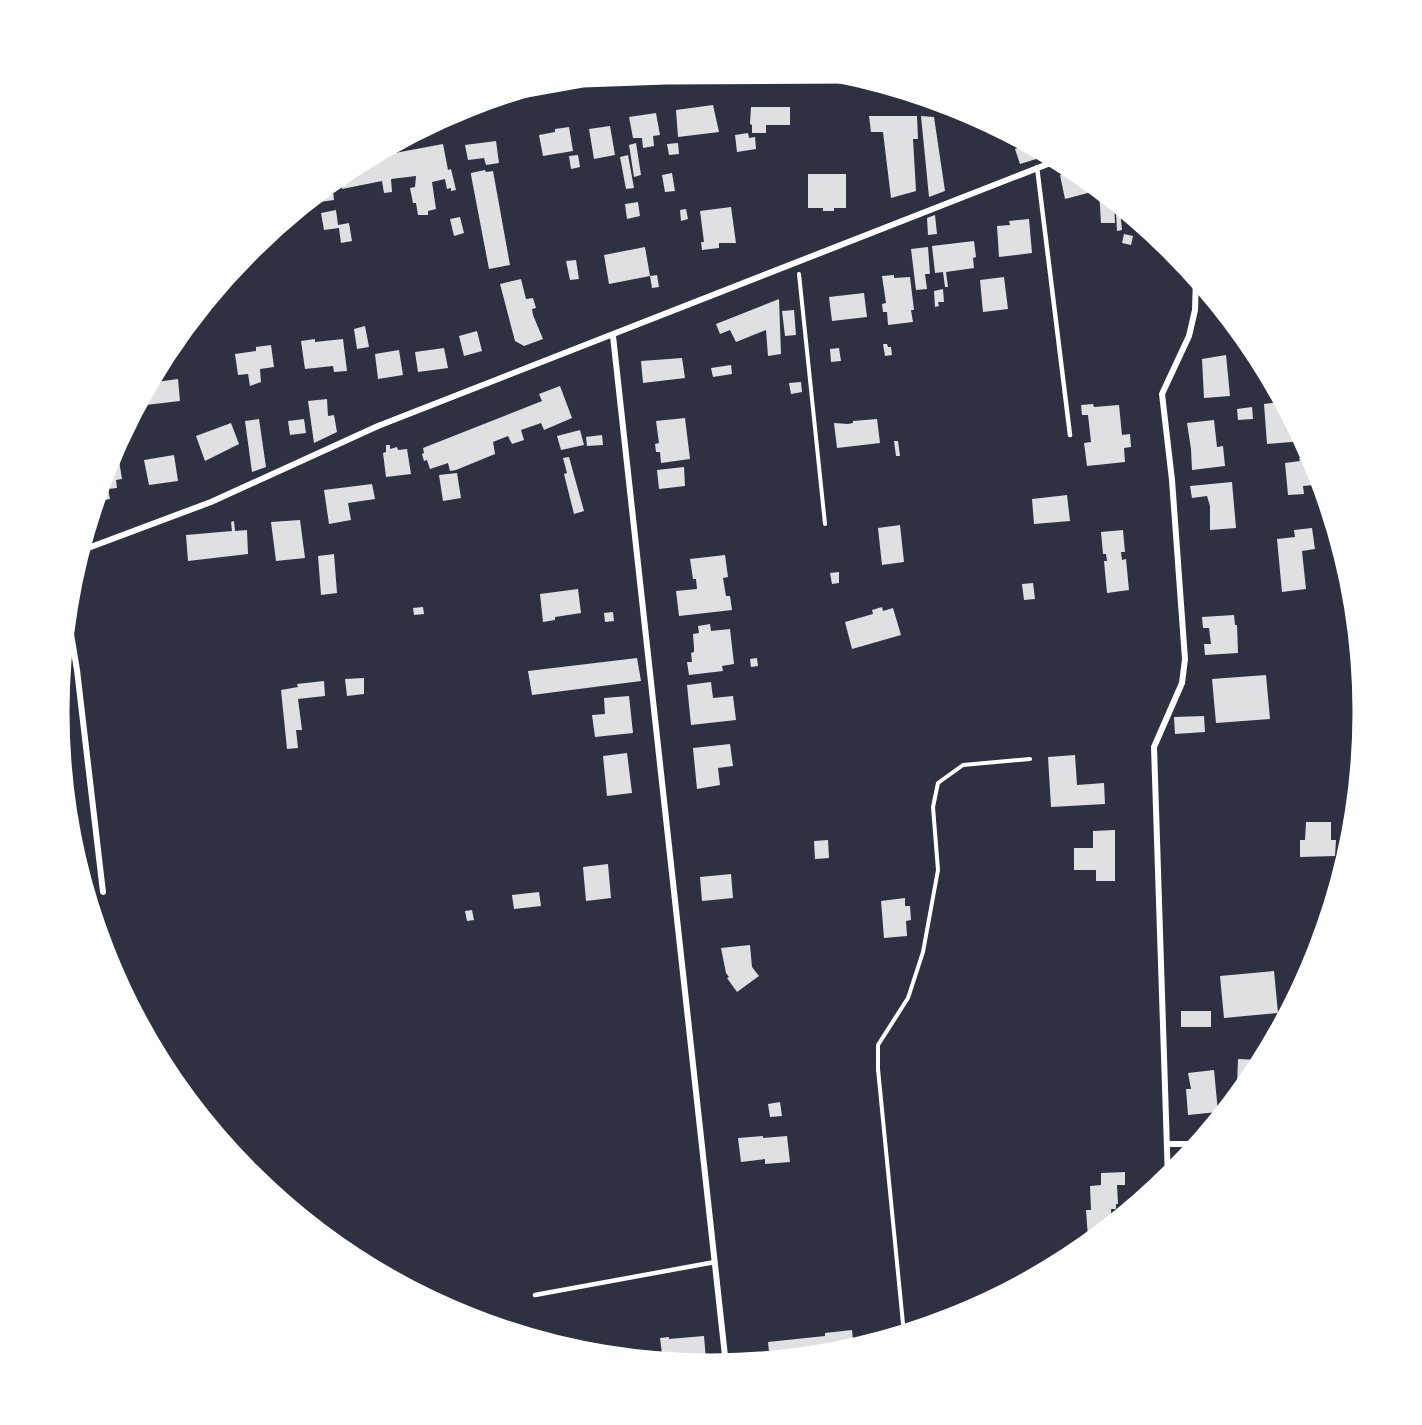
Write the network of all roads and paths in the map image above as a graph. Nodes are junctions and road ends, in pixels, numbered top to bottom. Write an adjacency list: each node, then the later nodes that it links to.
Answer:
1 (804, 76): 2 (main road)
2 (595, 80)
3 (1047, 164): 4 (street)
4 (1037, 167): 5 (street); 8 (lane)
5 (797, 261): 7 (street); 9 (path)
6 (1196, 289): 14 (street)
7 (613, 336): 10 (street); 17 (street)
8 (1070, 435)
9 (825, 524)
10 (89, 548)
11 (72, 641): 13 (street)
12 (1030, 759): 19 (path)
13 (103, 892)
14 (1168, 1144): 15 (street); 16 (street)
15 (1188, 1144)
16 (1168, 1166)
17 (715, 1262): 18 (lane); 20 (street)
18 (535, 1295)
19 (903, 1326)
20 (725, 1356)

